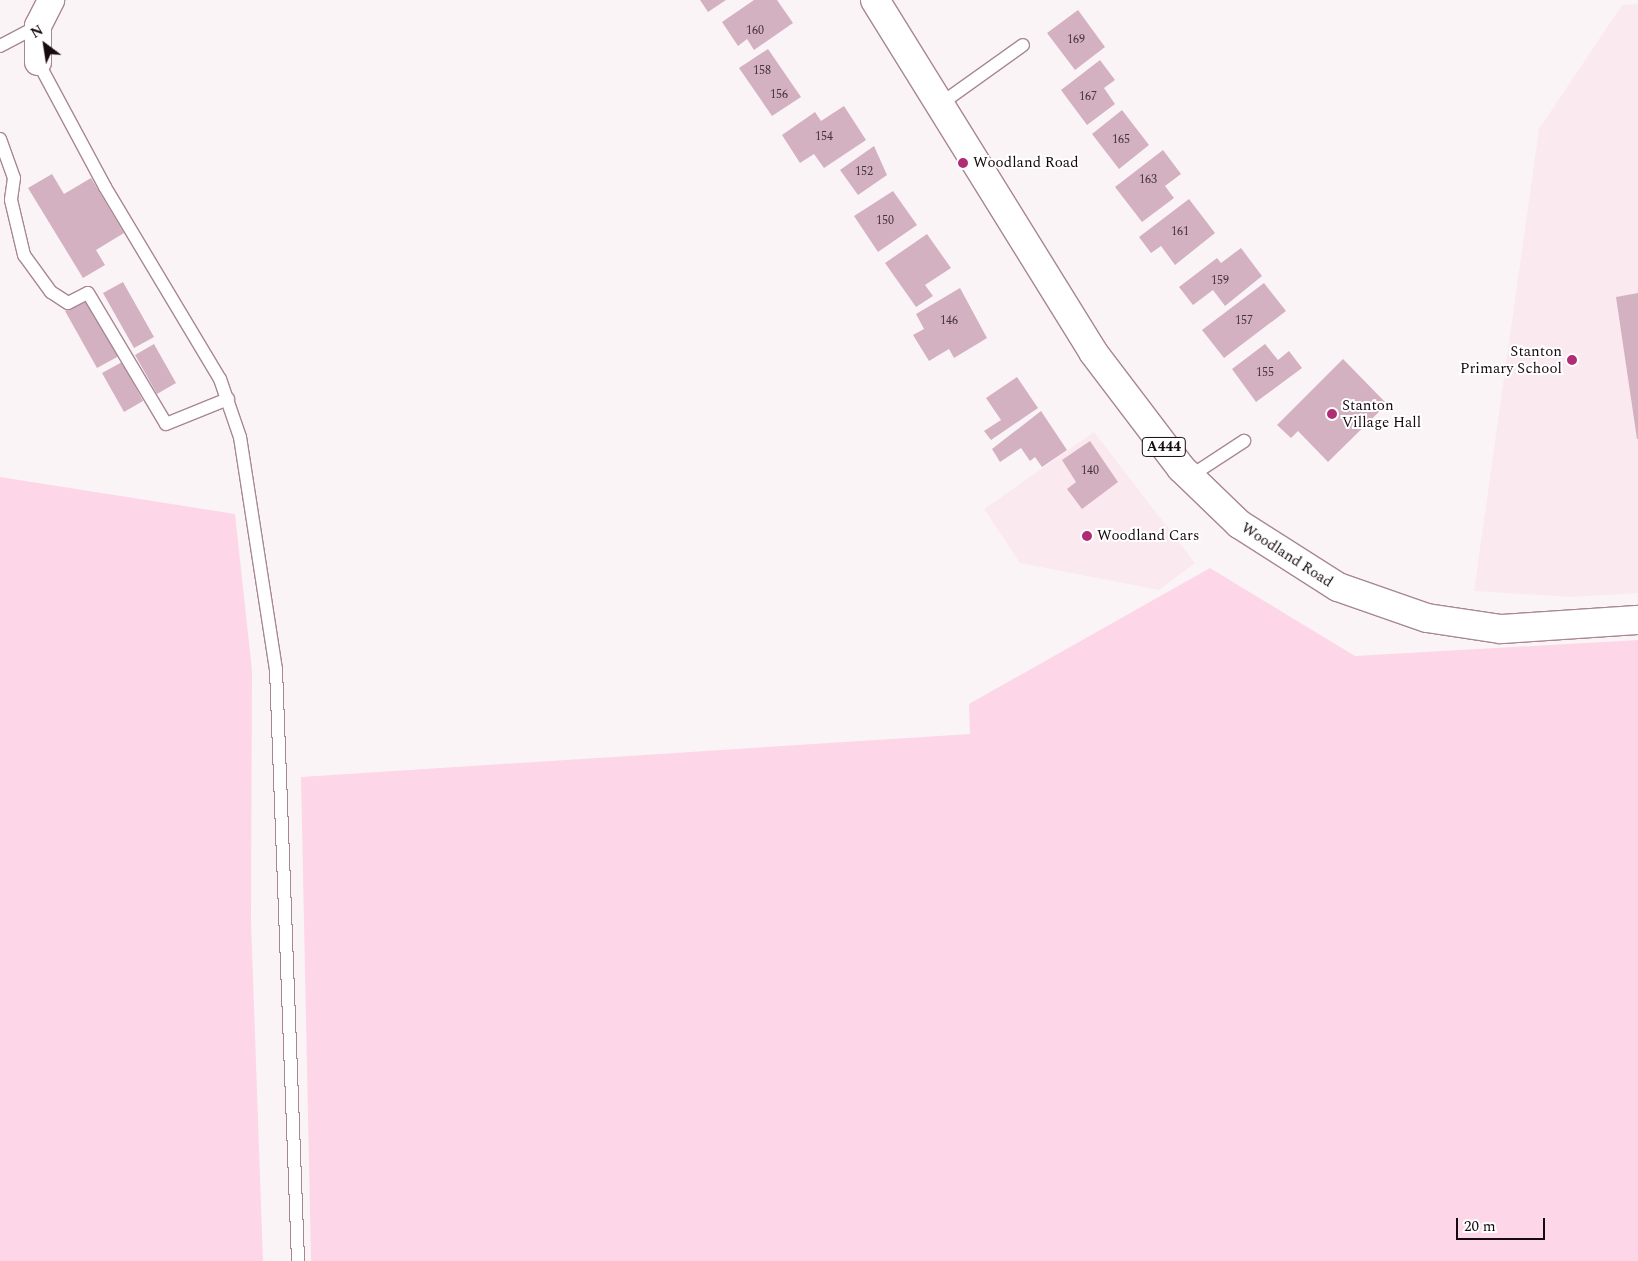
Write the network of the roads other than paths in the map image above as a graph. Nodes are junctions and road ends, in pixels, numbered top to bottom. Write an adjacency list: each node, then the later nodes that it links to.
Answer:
1 (50, 0): 3 (street)
2 (875, 0): 7 (highway, Woodland Road / A444)
3 (38, 26): 5 (lane); 6 (street)
4 (1023, 45): 7 (lane)
5 (0, 46)
6 (38, 62): 9 (lane)
7 (940, 104): 11 (highway, Woodland Road / A444)
8 (0, 139): 9 (lane)
9 (228, 399): 13 (lane)
10 (1244, 441): 11 (lane)
11 (1189, 476): 12 (highway, Woodland Road / A444)
12 (1638, 620)
13 (298, 1261)

